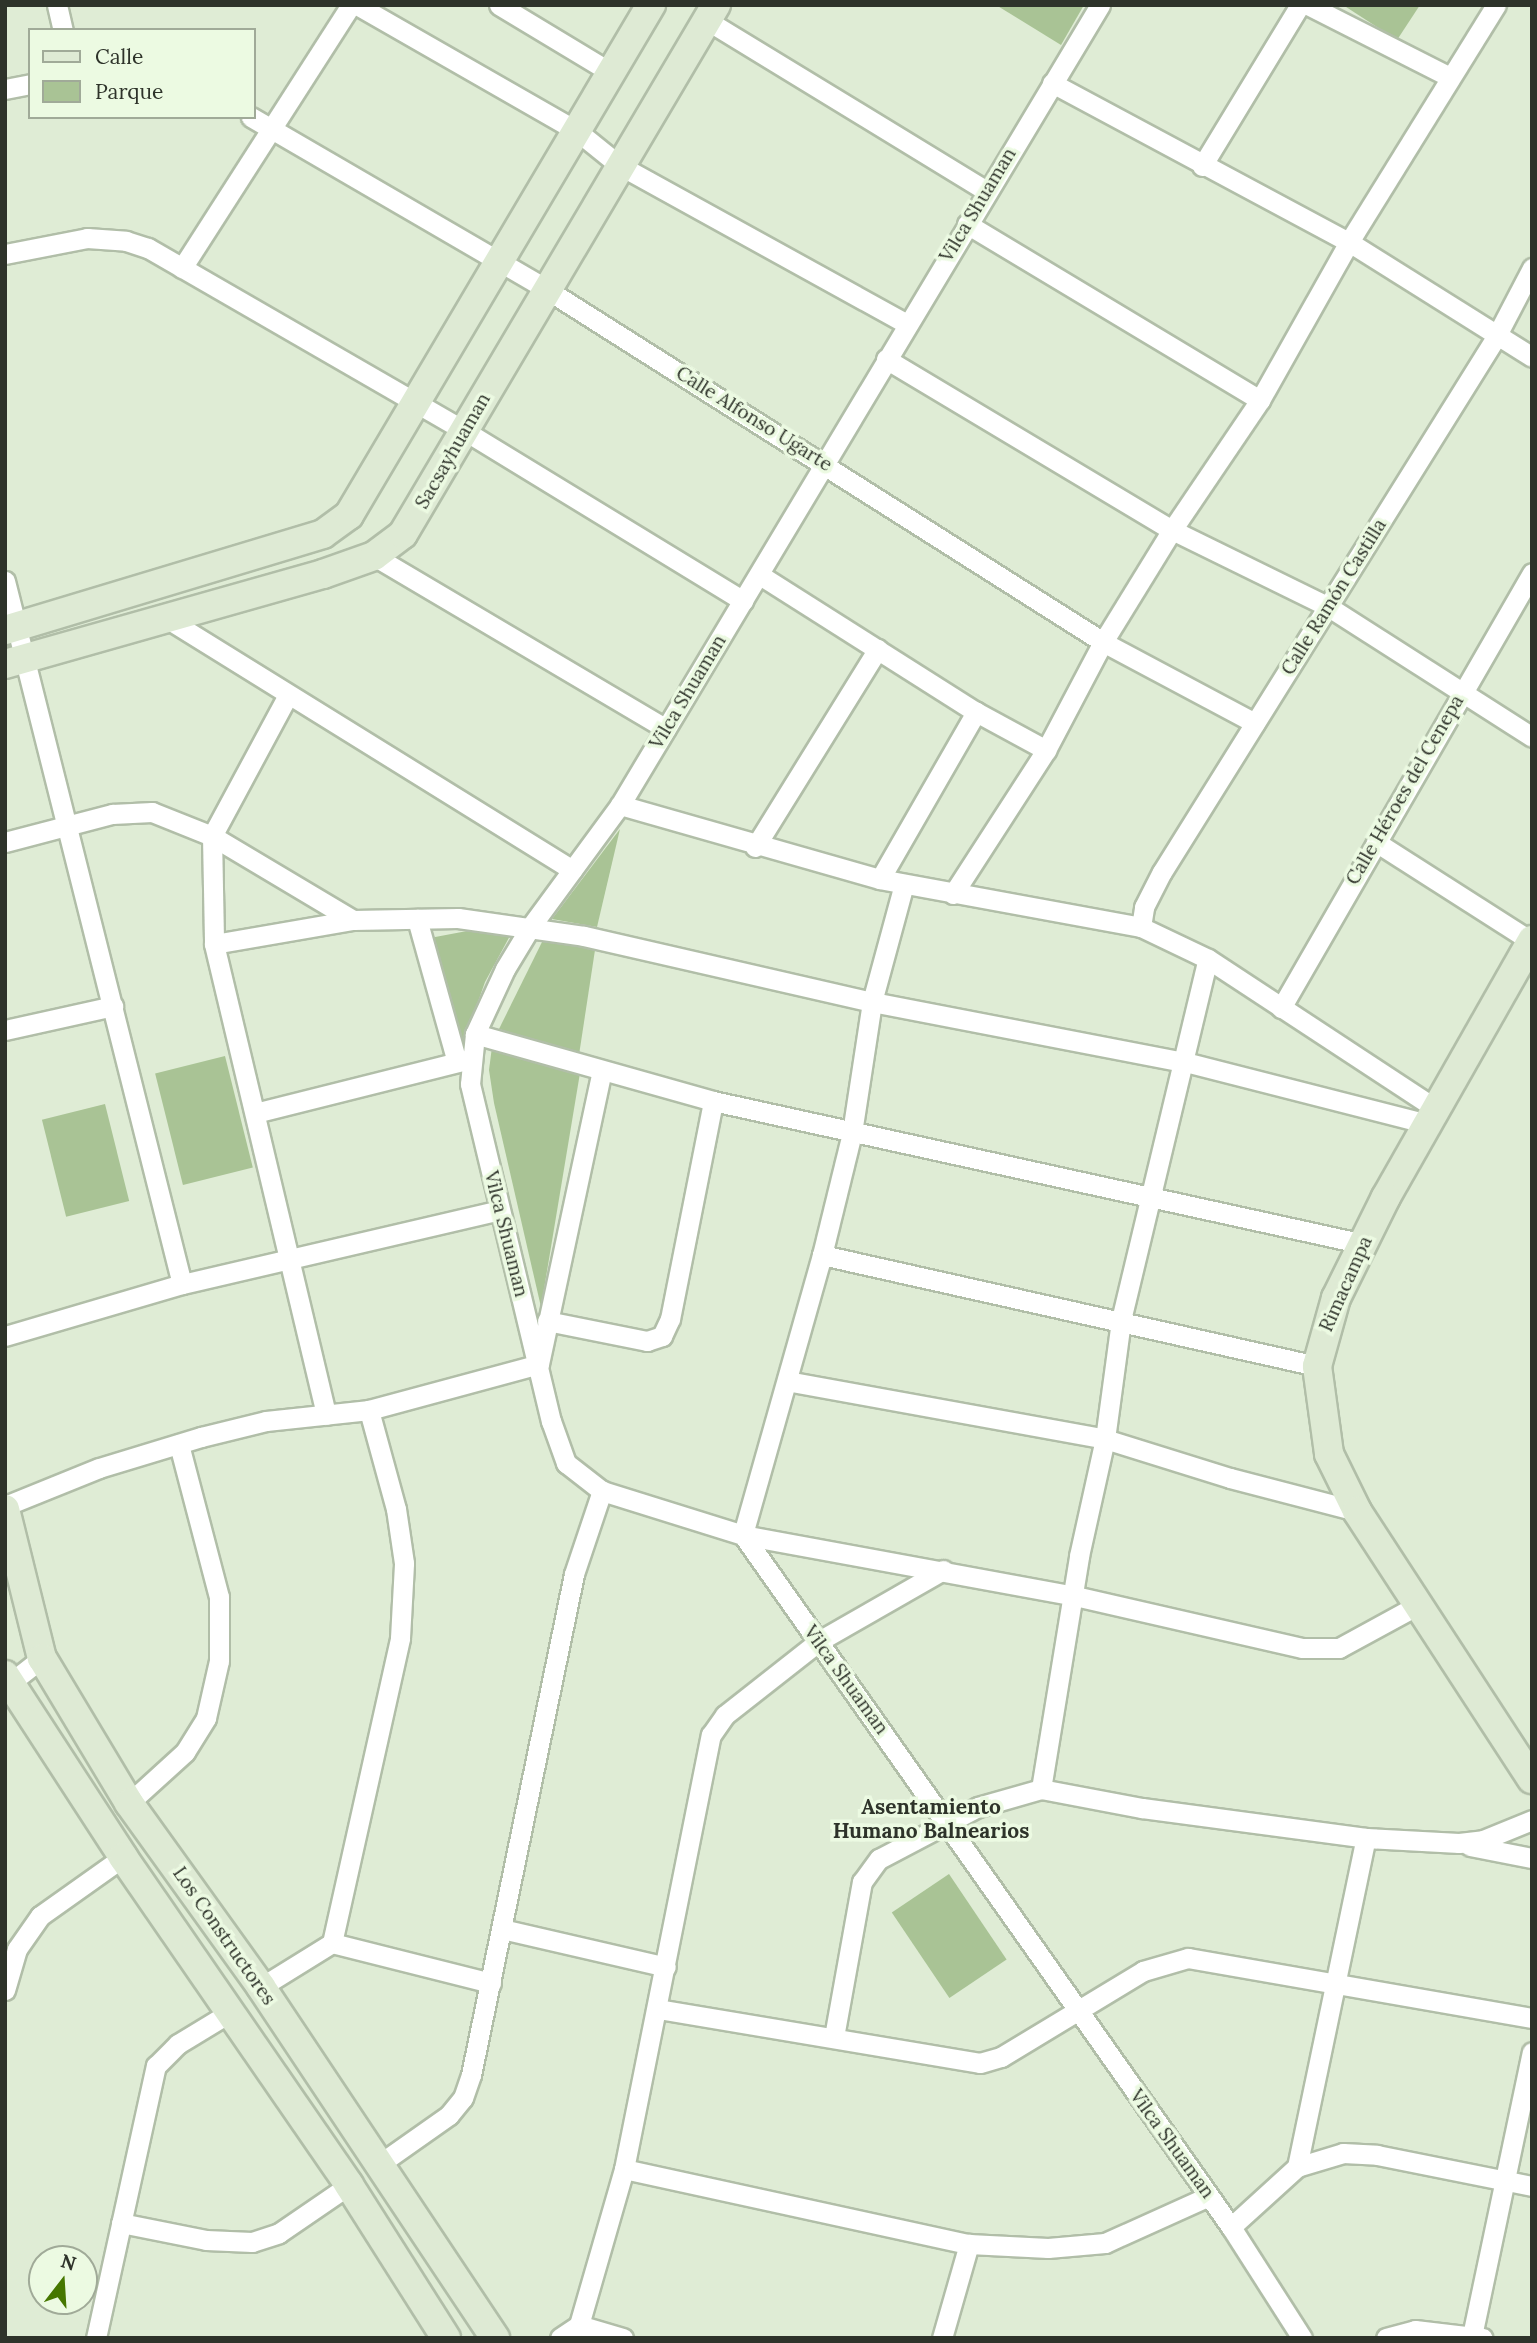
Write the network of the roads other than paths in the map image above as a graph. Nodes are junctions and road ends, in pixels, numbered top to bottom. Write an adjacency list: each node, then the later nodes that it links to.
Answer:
1 (57, 5): 11 (street)
2 (351, 5): 18 (street)
3 (357, 5): 19 (street)
4 (499, 5): 12 (street)
5 (651, 5): 12 (street)
6 (1100, 5): 14 (street, Vilca Shuaman)
7 (1300, 5): 21 (street)
8 (1308, 5): 13 (street)
9 (1496, 5): 13 (street)
10 (712, 13): 20 (street, Sacsayhuaman); 22 (street)
11 (62, 28)
12 (610, 72): 19 (street)
13 (1450, 77): 24 (street)
14 (1052, 83): 21 (street); 22 (street, Vilca Shuaman)
15 (28, 84): 16 (street)
16 (5, 89)
17 (255, 119): 18 (street, Calle Alfonso Ugarte)
18 (274, 130): 26 (street, Calle Alfonso Ugarte); 27 (street)
19 (577, 131): 20 (street); 26 (street)
20 (619, 165): 29 (street, Sacsayhuaman); 30 (street)
21 (1202, 166): 24 (street)
22 (987, 191): 23 (street, Vilca Shuaman)
23 (967, 224): 30 (street, Vilca Shuaman); 34 (street)
24 (1349, 242): 31 (street); 34 (street)
25 (5, 254): 27 (street)
26 (500, 262): 29 (street, Calle Alfonso Ugarte); 35 (street)
27 (183, 268): 35 (street)
28 (1532, 268): 31 (street, Calle Ramón Castilla)
29 (546, 289): 36 (street, Sacsayhuaman); 37 (street, Calle Alfonso Ugarte)
30 (907, 324): 33 (street, Vilca Shuaman)
31 (1496, 337): 32 (street); 44 (street, Calle Ramón Castilla)
32 (1532, 357)
33 (886, 359): 37 (street, Vilca Shuaman); 38 (street)
34 (1260, 400): 38 (street)
35 (416, 402): 36 (street); 46 (street)
36 (465, 431): 39 (street, Sacsayhuaman); 43 (street)
37 (824, 462): 41 (street, Vilca Shuaman); 47 (street, Calle Alfonso Ugarte)
38 (1172, 530): 44 (street); 47 (street)
39 (374, 556): 45 (street, Sacsayhuaman); 54 (street)
40 (1532, 573): 50 (street, Calle Héroes del Cenepa)
41 (760, 575): 43 (street, Vilca Shuaman); 48 (street)
42 (5, 580): 46 (street)
43 (743, 601): 54 (street, Vilca Shuaman)
44 (1329, 607): 50 (street); 53 (street, Calle Ramón Castilla)
45 (166, 618): 49 (street, Sacsayhuaman); 51 (street)
46 (11, 629): 49 (street)
47 (1103, 642): 53 (street, Calle Alfonso Ugarte); 56 (street)
48 (878, 649): 52 (street); 62 (street)
49 (15, 661): 58 (street)
50 (1461, 693): 55 (street); 61 (street, Calle Héroes del Cenepa)
51 (288, 695): 59 (street); 63 (street)
52 (976, 712): 56 (street); 64 (street)
53 (1255, 723): 70 (street, Calle Ramón Castilla)
54 (666, 729): 57 (street, Vilca Shuaman)
55 (1532, 737)
56 (1046, 750): 66 (street)
57 (620, 805): 62 (street); 63 (street, Vilca Shuaman)
58 (67, 826): 59 (street); 60 (street); 75 (street)
59 (212, 836): 68 (street); 72 (street)
60 (5, 842)
61 (1376, 842): 71 (street); 76 (street, Calle Héroes del Cenepa)
62 (755, 847): 64 (street)
63 (572, 870): 69 (street, Vilca Shuaman)
64 (880, 879): 65 (street)
65 (904, 884): 66 (street); 74 (street)
66 (953, 894): 70 (street)
67 (417, 919): 68 (street); 69 (street); 79 (street)
68 (353, 920): 72 (street)
69 (531, 926): 74 (street); 78 (street, Vilca Shuaman)
70 (1141, 927): 73 (street)
71 (1531, 941): 84 (street, Rimacampa)
72 (214, 944): 83 (street)
73 (1208, 959): 76 (street); 80 (street)
74 (873, 1002): 80 (street); 85 (street)
75 (113, 1006): 77 (street); 91 (street)
76 (1281, 1008): 84 (street)
77 (5, 1030)
78 (475, 1034): 79 (street, Vilca Shuaman); 81 (street)
79 (464, 1060): 83 (street); 87 (street, Vilca Shuaman)
80 (1185, 1062): 84 (street); 86 (street)
81 (602, 1071): 82 (street); 93 (street)
82 (713, 1101): 85 (street); 93 (street)
83 (255, 1113): 90 (street)
84 (1432, 1116): 88 (street, Rimacampa)
85 (852, 1133): 86 (street); 89 (street)
86 (1153, 1198): 88 (street); 92 (street)
87 (500, 1210): 90 (street); 95 (street, Vilca Shuaman)
88 (1364, 1244): 96 (street, Rimacampa)
89 (822, 1255): 92 (street); 97 (street)
90 (287, 1260): 91 (street); 99 (street)
91 (182, 1284): 94 (street)
92 (1121, 1320): 96 (street); 100 (street)
93 (547, 1321): 95 (street)
94 (5, 1336)
95 (539, 1364): 98 (street); 102 (street, Vilca Shuaman)
96 (1317, 1366): 104 (street, Rimacampa)
97 (787, 1381): 100 (street); 105 (street)
98 (369, 1410): 99 (street); 122 (street)
99 (326, 1415): 101 (street)
100 (1105, 1439): 104 (street); 107 (street)
101 (179, 1444): 103 (street); 114 (street)
102 (602, 1491): 105 (street, Vilca Shuaman); 121 (street)
103 (5, 1507): 110 (street, Los Constructores)
104 (1357, 1511): 108 (street, Rimacampa)
105 (743, 1535): 106 (street); 109 (street, Vilca Shuaman)
106 (943, 1570): 107 (street); 109 (street)
107 (1075, 1596): 108 (street); 113 (street)
108 (1416, 1606): 112 (street, Rimacampa)
109 (819, 1641): 116 (street, Vilca Shuaman); 123 (street)
110 (42, 1658): 111 (street); 114 (street, Los Constructores)
111 (7, 1682): 119 (street, Los Constructores)
112 (1532, 1779)
113 (1041, 1789): 116 (street); 117 (street)
114 (130, 1803): 125 (street, Los Constructores)
115 (1532, 1820): 118 (street)
116 (947, 1823): 130 (street, Vilca Shuaman); 132 (street)
117 (1366, 1838): 118 (street); 126 (street)
118 (1459, 1843): 120 (street)
119 (123, 1857): 127 (street); 129 (street, Los Constructores)
120 (1532, 1858)
121 (502, 1929): 123 (street); 124 (street)
122 (332, 1943): 124 (street); 125 (street)
123 (666, 1967): 128 (street)
124 (491, 1983): 134 (street)
125 (261, 1987): 134 (street, Los Constructores)
126 (1336, 1987): 130 (street); 131 (street); 135 (street)
127 (5, 1990)
128 (658, 2009): 132 (street); 136 (street)
129 (229, 2013): 138 (street, Los Constructores); 141 (street)
130 (1077, 2014): 132 (street); 140 (street, Vilca Shuaman)
131 (1532, 2018)
132 (834, 2037)
133 (1532, 2053): 137 (street)
134 (381, 2163): 148 (street, Los Constructores)
135 (1297, 2167): 137 (street); 142 (street)
136 (624, 2169): 143 (street); 144 (street)
137 (1504, 2181): 139 (street); 145 (street)
138 (349, 2185): 141 (street); 147 (street, Los Constructores)
139 (1532, 2186)
140 (1209, 2196): 142 (street, Vilca Shuaman); 143 (street)
141 (121, 2223): 146 (street)
142 (1231, 2227): 152 (street, Vilca Shuaman)
143 (970, 2244): 151 (street)
144 (579, 2325): 149 (street); 150 (street)
145 (1478, 2337): 153 (street)
146 (96, 2338)
147 (446, 2338)
148 (495, 2338)
149 (561, 2338)
150 (623, 2338)
151 (942, 2338)
152 (1302, 2338)
153 (1386, 2338)

